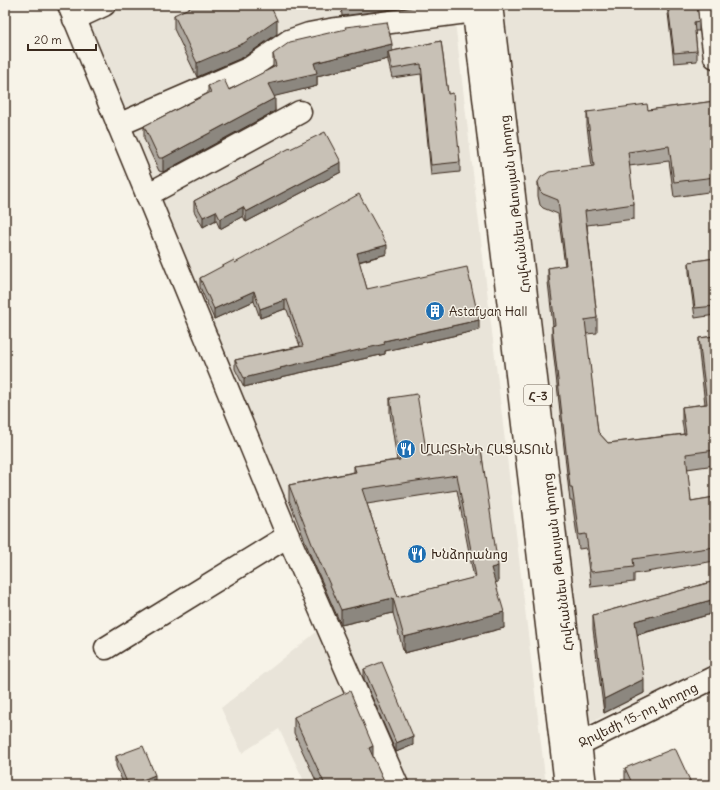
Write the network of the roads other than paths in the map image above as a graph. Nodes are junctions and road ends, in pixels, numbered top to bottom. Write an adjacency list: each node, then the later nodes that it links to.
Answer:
1 (104, 5): 4 (street)
2 (708, 5): 5 (street)
3 (479, 7): 7 (street); 12 (street, Հովհաննես Թևոսյան փողոց / Հ-3)
4 (72, 12): 7 (street)
5 (715, 57)
6 (300, 112): 8 (street)
7 (118, 125): 8 (street)
8 (147, 195): 9 (street)
9 (288, 536): 10 (street); 13 (street)
10 (106, 648)
11 (715, 677): 12 (street, Ջրվեժի 15-րդ փողոց)
12 (571, 748): 14 (street, Հովհաննես Թևոսյան փողոց / Հ-3); 15 (street, Հովհաննես Թևոսյան փողոց / Հ-3)
13 (397, 785)
14 (566, 785)
15 (585, 785)

